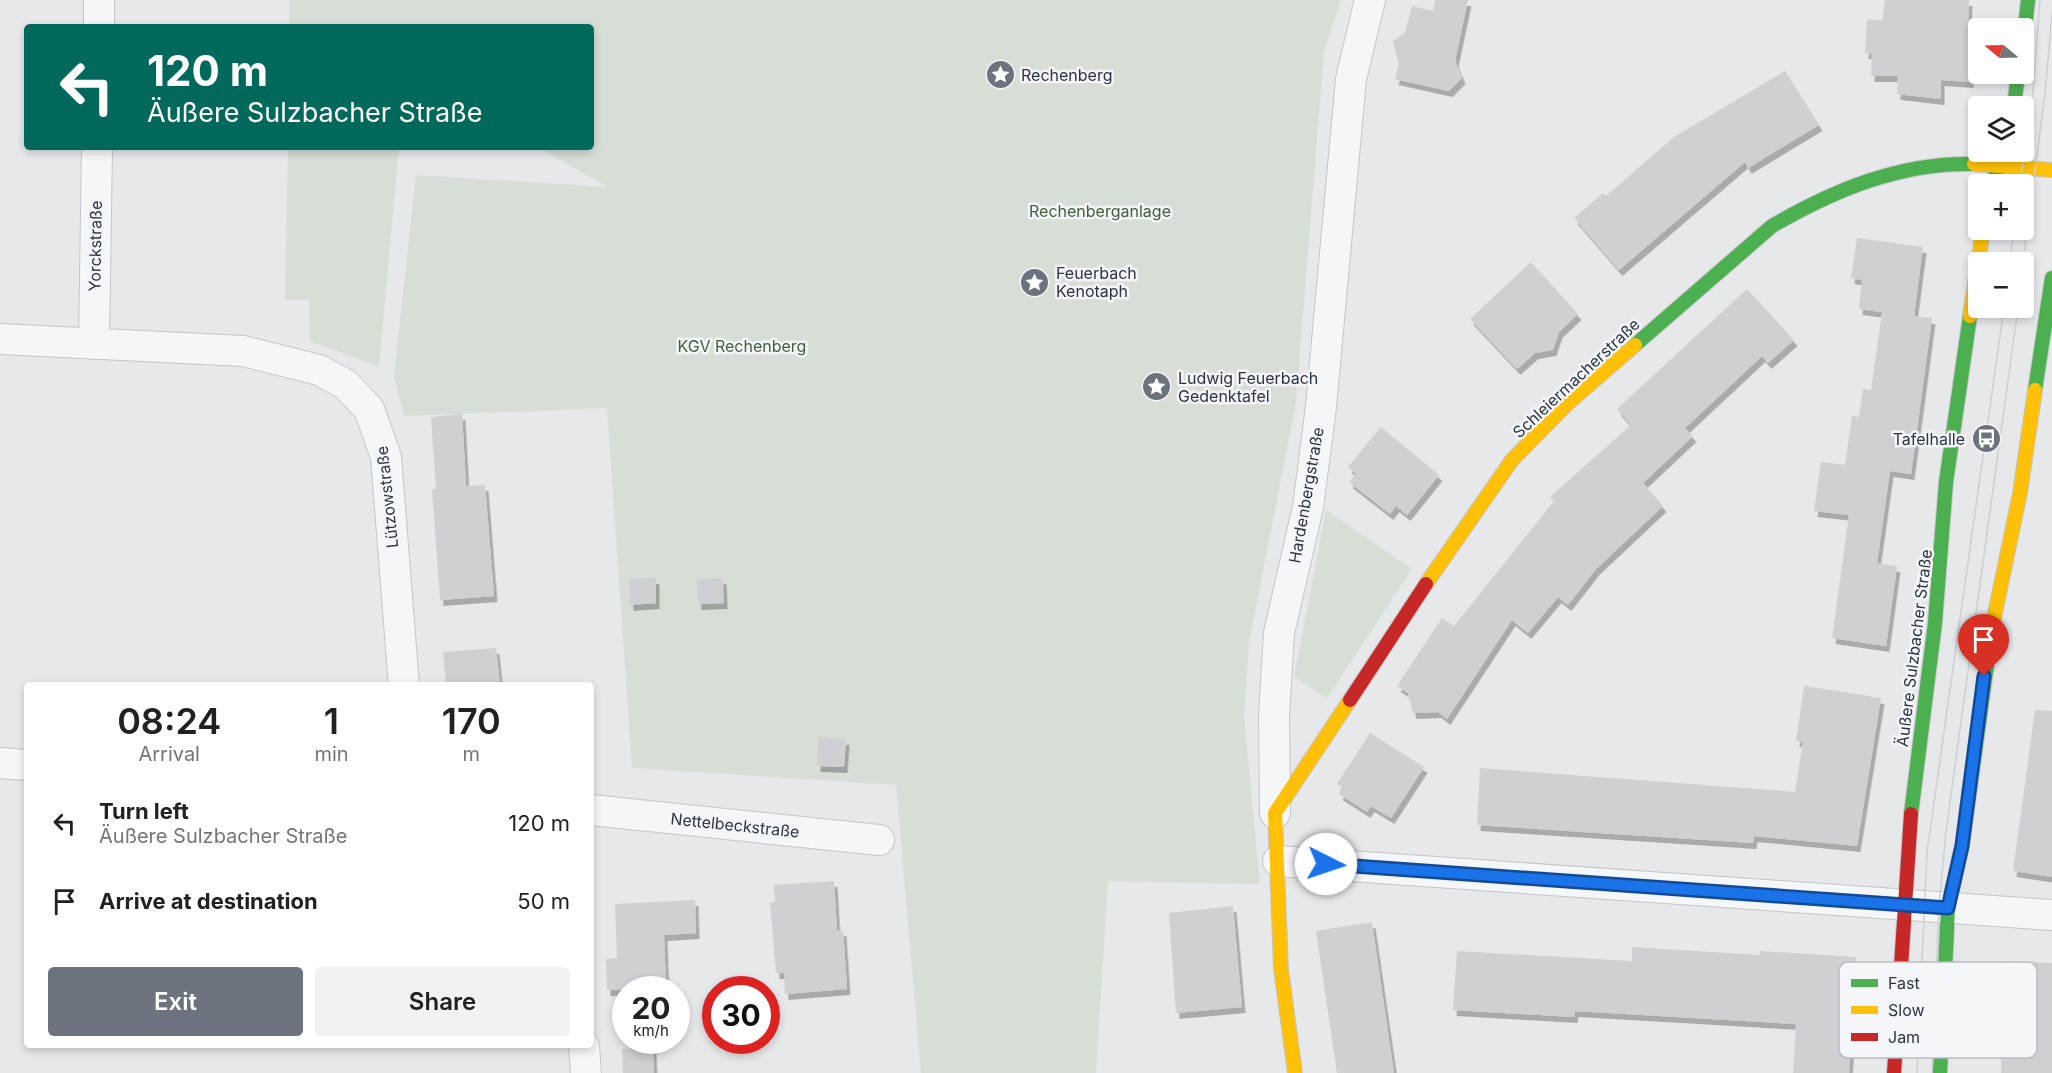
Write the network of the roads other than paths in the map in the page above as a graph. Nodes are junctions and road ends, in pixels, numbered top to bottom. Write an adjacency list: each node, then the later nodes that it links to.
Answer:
1 (99, 0): 5 (street)
2 (1370, 0): 19 (street, Hardenbergstraße)
3 (2028, 0): 4 (main road)
4 (2026, 18)
5 (99, 24)
6 (97, 150): 14 (street, Yorckstraße)
7 (1999, 162): 8 (main road)
8 (1998, 165): 9 (main road, Schleiermacherstraße); 10 (main road); 19 (main road, Schleiermacherstraße)
9 (2052, 170)
10 (1996, 174)
11 (1982, 240): 22 (main road, Äußere Sulzbacher Straße)
12 (2052, 278): 23 (main road)
13 (0, 339): 14 (street, Lützowstraße)
14 (94, 344): 15 (street, Lützowstraße)
15 (404, 682)
16 (0, 763): 17 (street)
17 (24, 765)
18 (594, 810): 20 (street, Nettelbeckstraße)
19 (1275, 813): 21 (main road)
20 (879, 840)
21 (1278, 861): 22 (street); 31 (main road)
22 (1902, 904): 23 (street); 25 (main road, Äußere Sulzbacher Straße)
23 (1948, 908): 24 (street); 26 (main road)
24 (2052, 915)
25 (1899, 962)
26 (1945, 962)
27 (584, 1048): 30 (street)
28 (1895, 1058): 32 (main road, Äußere Sulzbacher Straße)
29 (1941, 1058): 33 (main road)
30 (586, 1073)
31 (1295, 1073)
32 (1894, 1073)
33 (1940, 1073)

